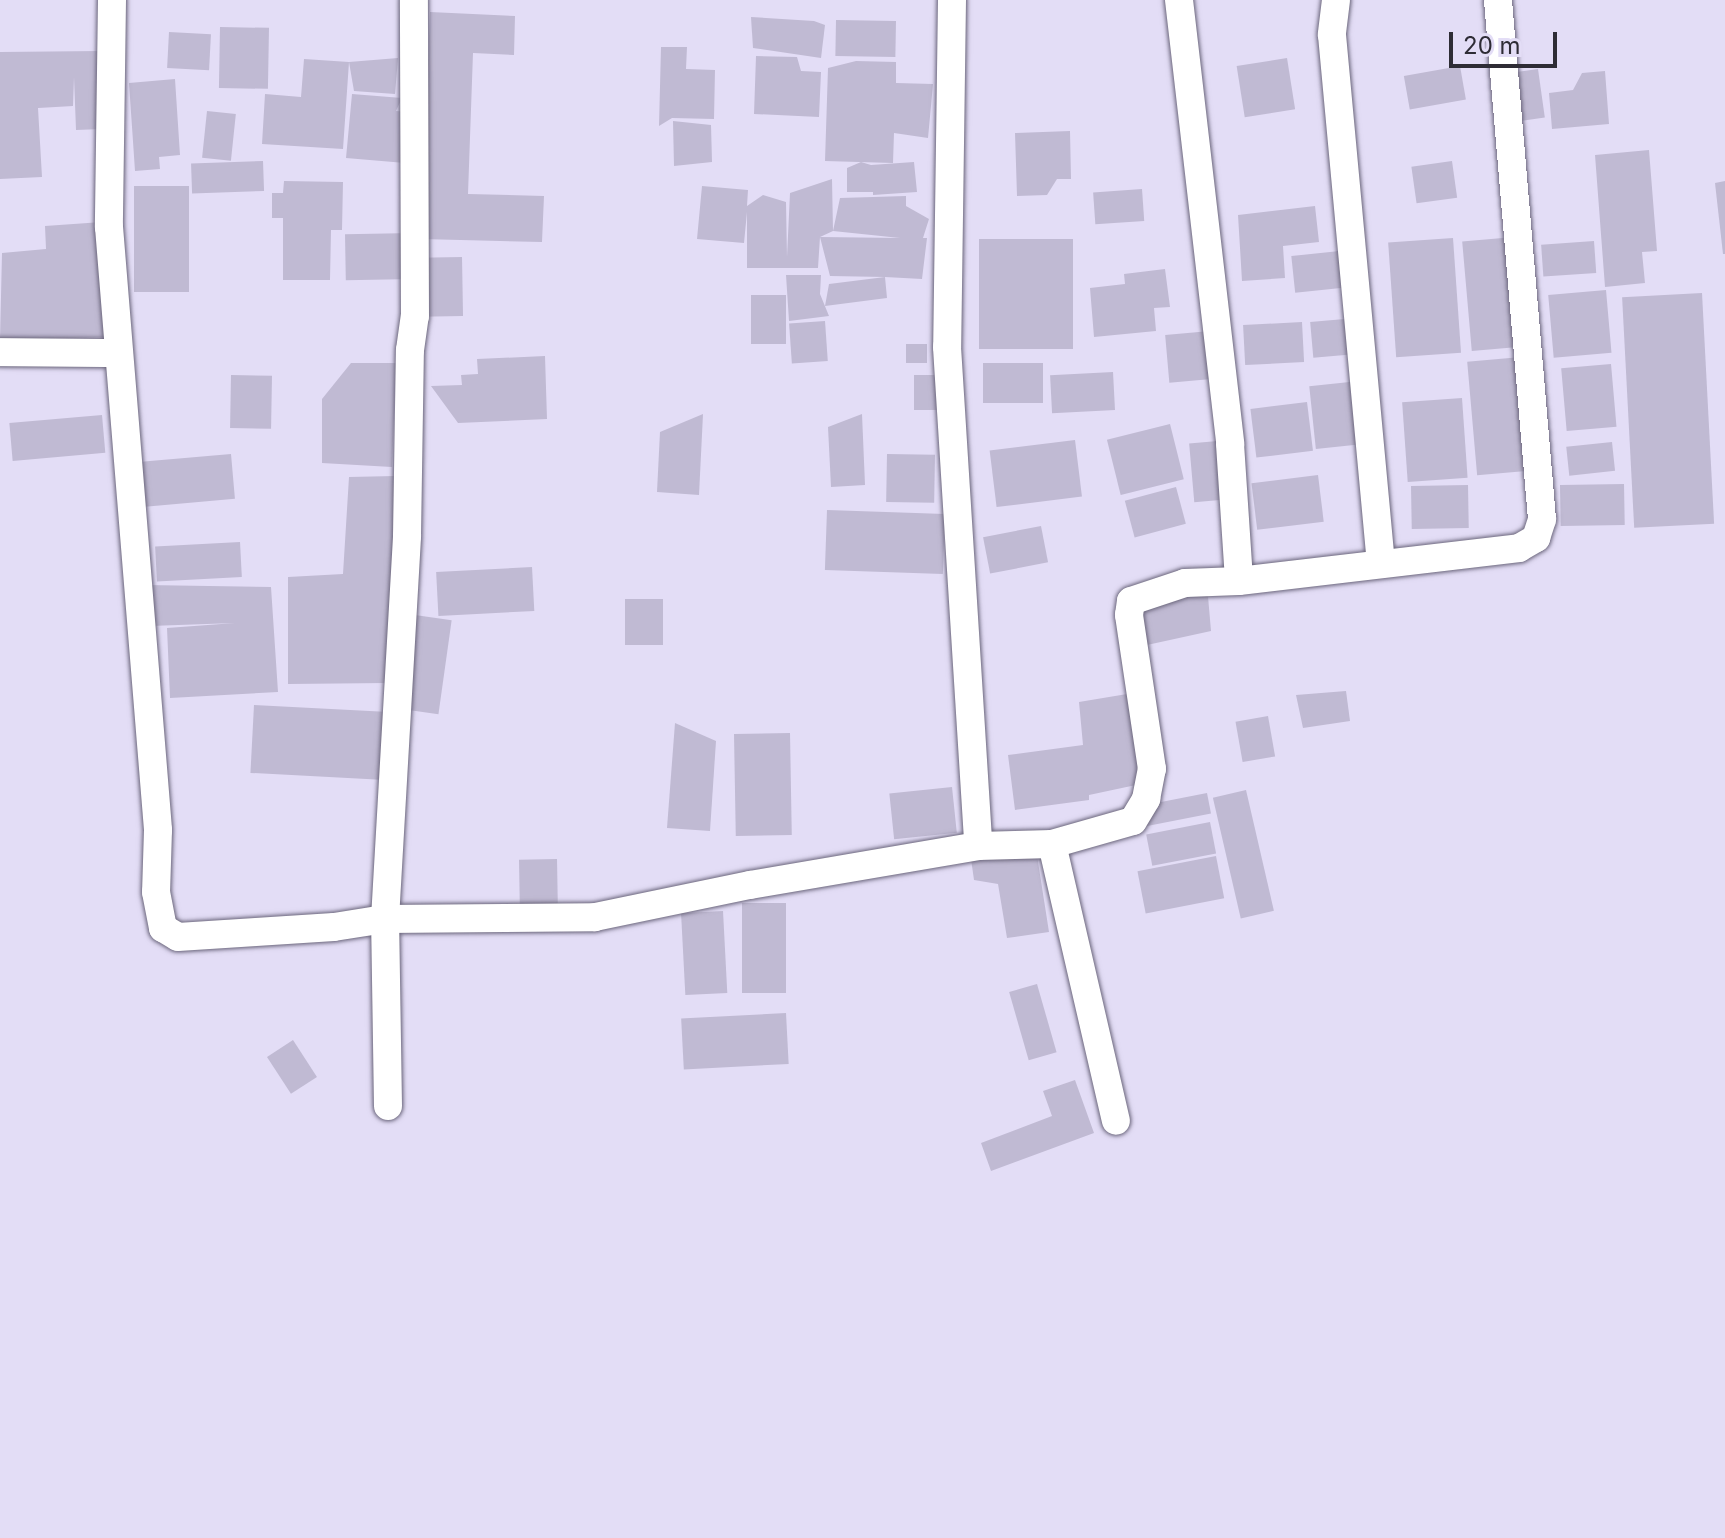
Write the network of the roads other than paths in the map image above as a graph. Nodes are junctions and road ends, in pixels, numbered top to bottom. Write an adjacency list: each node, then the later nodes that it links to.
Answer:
1 (112, 0): 8 (street)
2 (414, 0): 13 (street)
3 (952, 0): 12 (street)
4 (1179, 0): 10 (street)
5 (1336, 0): 9 (street)
6 (1498, 0): 9 (street)
7 (0, 352): 8 (street)
8 (118, 353): 13 (street)
9 (1381, 564): 10 (street)
10 (1239, 581): 11 (street)
11 (1052, 844): 12 (street); 15 (street)
12 (978, 846): 13 (street)
13 (385, 919): 14 (street)
14 (388, 1106)
15 (1116, 1121)

